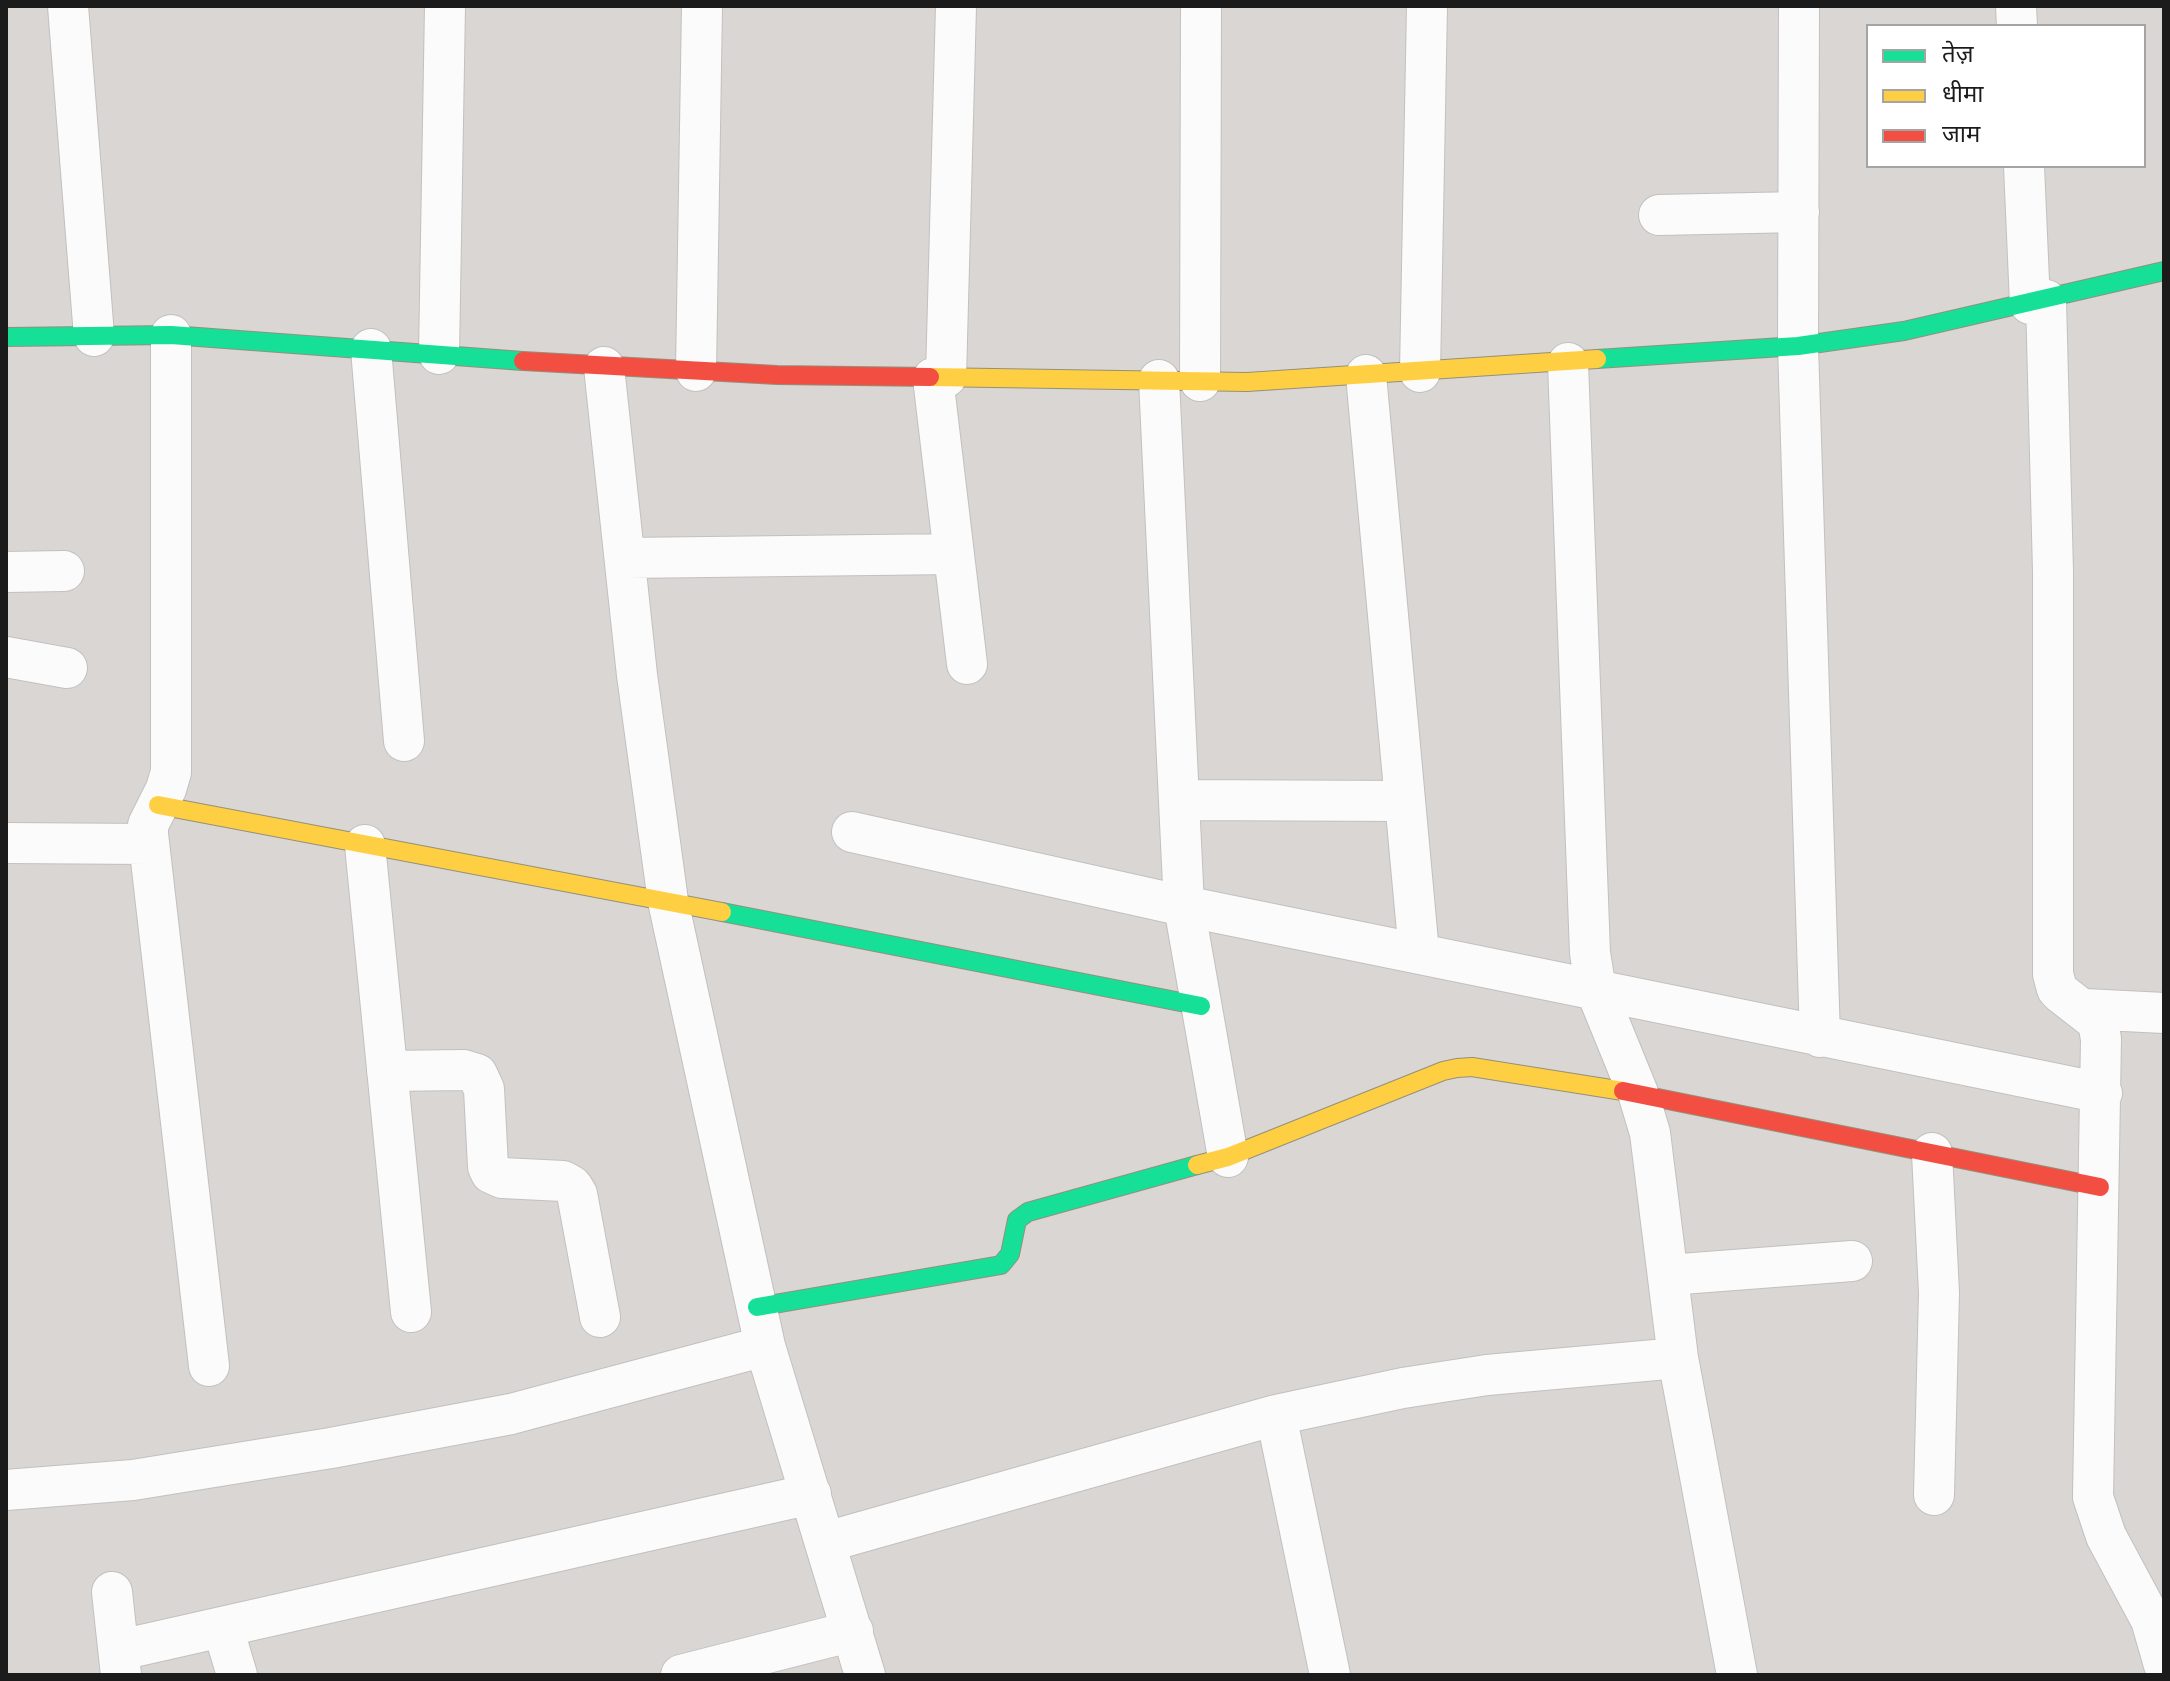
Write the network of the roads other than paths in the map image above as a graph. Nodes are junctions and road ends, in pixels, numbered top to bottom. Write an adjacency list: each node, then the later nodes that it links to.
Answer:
1 (68, 6): 14 (street)
2 (445, 6): 18 (street)
3 (702, 6): 21 (street)
4 (956, 6): 24 (street)
5 (1201, 6): 26 (street)
6 (1427, 6): 22 (street)
7 (1799, 6): 9 (street)
8 (2024, 168): 12 (street)
9 (1799, 212): 10 (street); 16 (street)
10 (1659, 215)
11 (2164, 271): 12 (street)
12 (2038, 302): 16 (street); 47 (street)
13 (171, 335): 14 (street); 17 (street); 37 (street)
14 (94, 336): 15 (street)
15 (6, 337)
16 (1798, 346): 19 (street); 49 (street)
17 (371, 349): 18 (street); 34 (street)
18 (439, 354): 20 (street)
19 (1568, 363): 22 (street); 45 (street)
20 (604, 367): 21 (street); 28 (street)
21 (696, 371): 24 (street)
22 (1420, 372): 23 (street)
23 (1366, 375): 26 (street); 36 (street)
24 (940, 378): 25 (street); 27 (street)
25 (1159, 380): 26 (street); 35 (street)
26 (1200, 381)
27 (954, 554): 28 (street); 32 (street)
28 (626, 558): 42 (street)
29 (64, 571): 30 (street)
30 (6, 572)
31 (6, 657): 33 (street)
32 (967, 664)
33 (67, 668)
34 (404, 741)
35 (1179, 800): 36 (street); 43 (street)
36 (1405, 801): 44 (street)
37 (158, 805): 40 (street); 41 (street)
38 (852, 832): 43 (street)
39 (6, 843): 40 (street)
40 (148, 844): 63 (street)
41 (365, 845): 42 (street); 50 (street)
42 (668, 901): 46 (street); 58 (street)
43 (1184, 906): 44 (street); 46 (street)
44 (1419, 953): 45 (street)
45 (1596, 990): 49 (street); 51 (street)
46 (1201, 1006): 54 (street)
47 (2085, 1009): 48 (street); 52 (street)
48 (2164, 1013)
49 (1820, 1037): 52 (street)
50 (387, 1071): 59 (street); 60 (street)
51 (1638, 1093): 53 (street); 54 (street); 57 (street)
52 (2102, 1093): 55 (street)
53 (1932, 1153): 55 (street); 67 (street)
54 (1228, 1157): 58 (street)
55 (2100, 1187): 73 (street)
56 (1852, 1261): 57 (street)
57 (1668, 1275): 62 (street)
58 (757, 1307): 61 (street)
59 (411, 1312)
60 (600, 1317)
61 (765, 1346): 65 (street); 66 (street)
62 (1678, 1358): 64 (street); 78 (street)
63 (209, 1366)
64 (1276, 1415): 68 (street); 77 (street)
65 (6, 1490)
66 (811, 1494): 68 (street); 70 (street)
67 (1934, 1495)
68 (826, 1542): 71 (street)
69 (112, 1592): 72 (street)
70 (223, 1628): 72 (street); 74 (street)
71 (853, 1631): 75 (street); 76 (street)
72 (120, 1662)
73 (2164, 1665)
74 (237, 1675)
75 (681, 1675)
76 (865, 1675)
77 (1330, 1675)
78 (1737, 1675)

